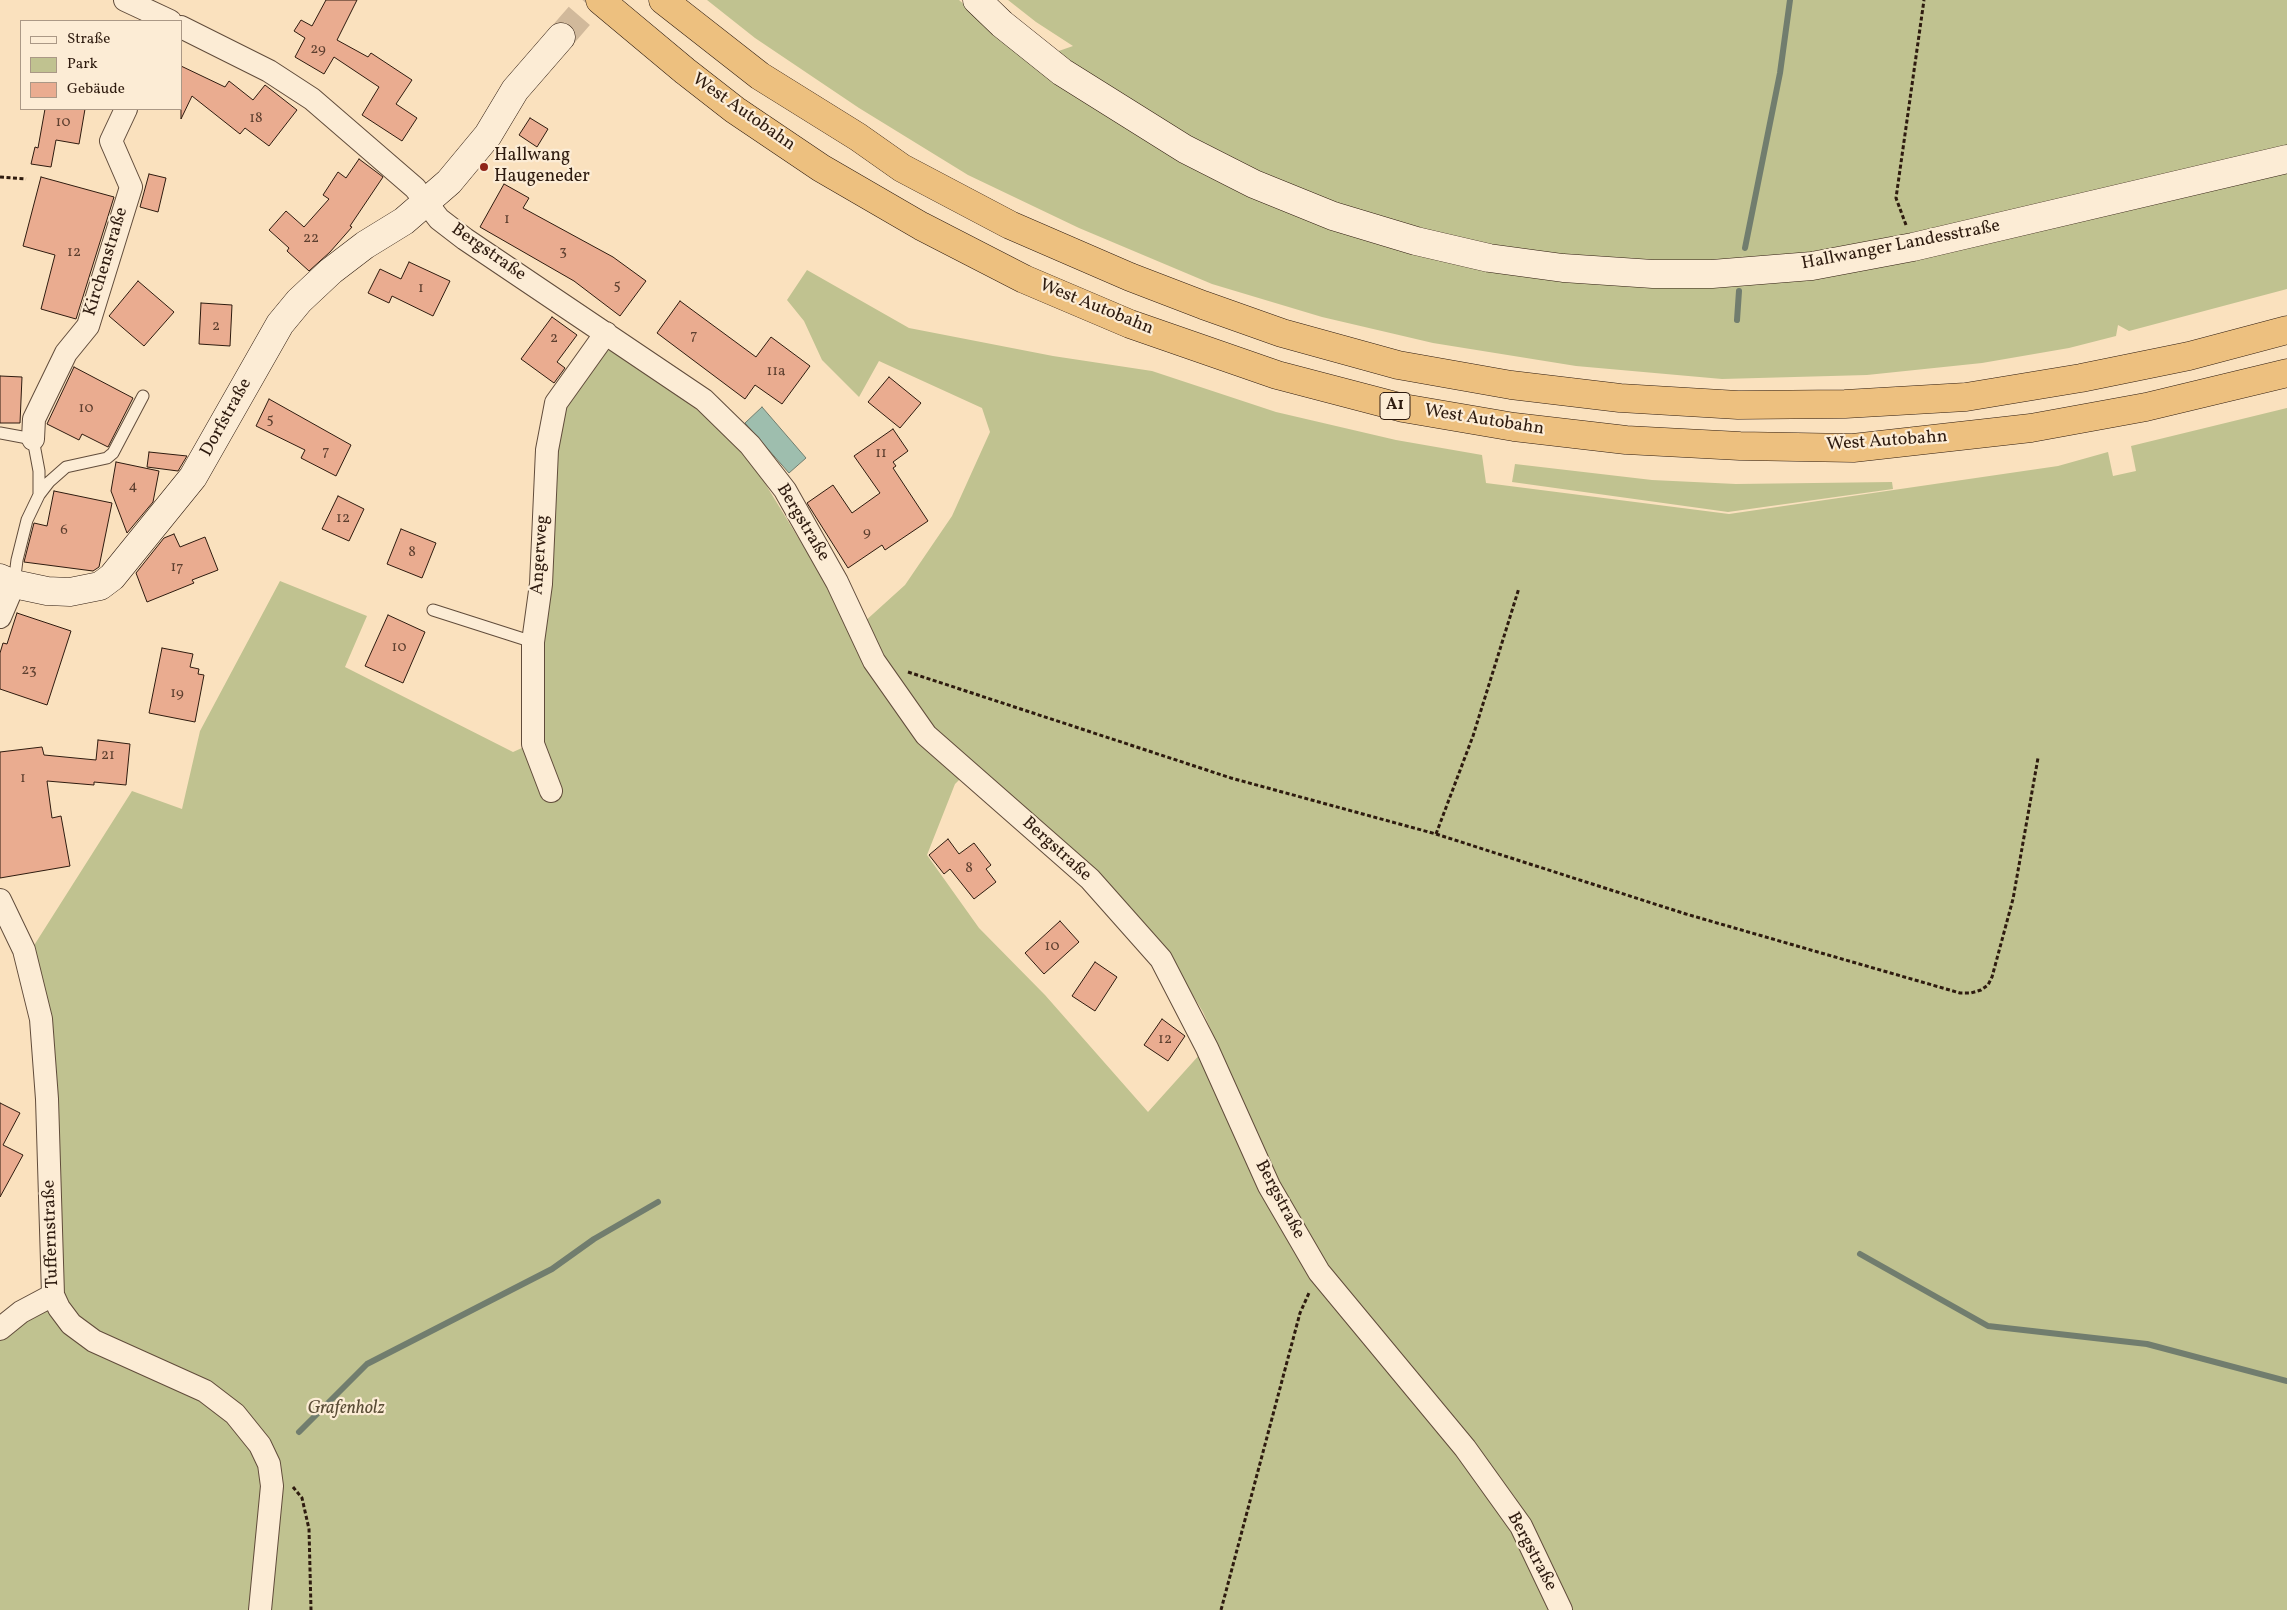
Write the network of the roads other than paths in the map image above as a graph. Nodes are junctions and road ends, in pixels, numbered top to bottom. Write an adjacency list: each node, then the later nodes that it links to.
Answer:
1 (124, 0): 5 (street)
2 (600, 0): 13 (highway, West Autobahn / A1)
3 (663, 0): 11 (highway, A1)
4 (977, 0): 9 (street, Hallwanger Landesstraße)
5 (167, 20)
6 (182, 28): 10 (street)
7 (561, 37): 10 (street, Dorfstraße)
8 (126, 110): 16 (street, Kirchenstraße)
9 (2287, 159)
10 (426, 202): 12 (street, Bergstraße); 18 (street, Dorfstraße)
11 (2287, 330)
12 (606, 333): 21 (street, Angerweg); 27 (street, Bergstraße)
13 (2287, 372)
14 (143, 396): 17 (lane)
15 (0, 433): 16 (lane)
16 (33, 439): 17 (lane)
17 (39, 496): 18 (lane)
18 (7, 581): 20 (street)
19 (433, 610): 21 (lane)
20 (0, 617)
21 (533, 642): 22 (street, Angerweg)
22 (551, 791)
23 (0, 900): 24 (street, Tuffernstraße)
24 (53, 1295): 25 (street); 26 (street, Tuffernstraße)
25 (0, 1329)
26 (260, 1610)
27 (1561, 1610)

